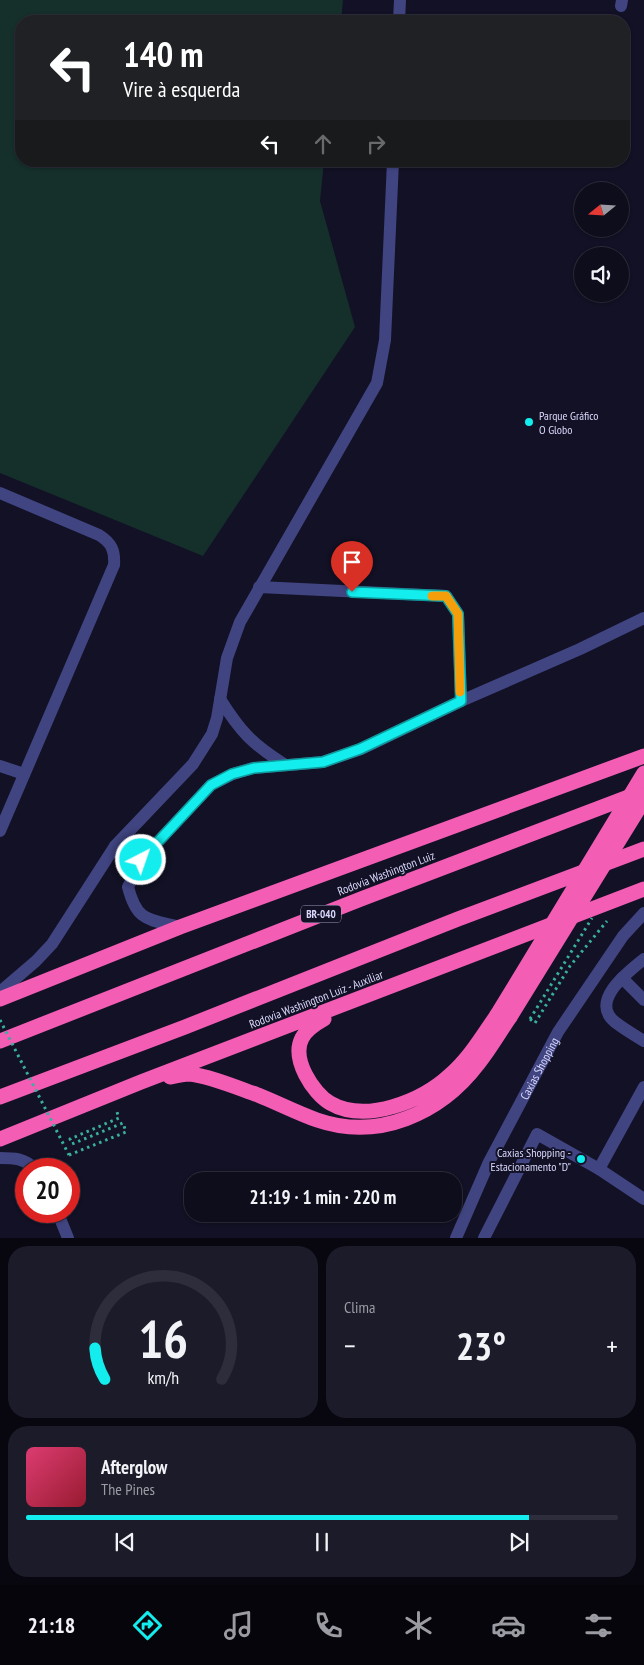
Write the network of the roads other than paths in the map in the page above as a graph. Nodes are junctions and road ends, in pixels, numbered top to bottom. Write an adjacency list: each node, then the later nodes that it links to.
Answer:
1 (400, 0): 2 (street)
2 (400, 15)
3 (393, 167): 5 (street)
4 (0, 493): 13 (street)
5 (259, 587): 7 (street); 8 (street)
6 (644, 618): 8 (street)
7 (220, 699): 10 (street); 18 (street)
8 (461, 701): 10 (street)
9 (644, 756): 23 (highway)
10 (284, 764): 20 (street)
11 (0, 766): 13 (street)
12 (644, 773): 30 (highway, bridge)
13 (24, 774): 16 (street)
14 (644, 791): 31 (highway, Rodovia Washington Luiz / BR-040)
15 (644, 800): 30 (highway, bridge)
16 (3, 818): 17 (street)
17 (0, 831)
18 (115, 846): 20 (street); 26 (street)
19 (644, 849): 35 (highway)
20 (141, 860): 23 (street)
21 (644, 889): 29 (highway, Rodovia Washington Luiz - Auxiliar)
22 (644, 914): 44 (street, Caxias Shopping)
23 (180, 927): 27 (highway)
24 (644, 959): 25 (street)
25 (622, 978): 28 (street); 32 (street)
26 (0, 992)
27 (0, 999)
28 (644, 1000)
29 (354, 1001): 30 (highway); 33 (highway, Rodovia Washington Luiz - Auxiliar)
30 (504, 1016): 33 (highway)
31 (0, 1040)
32 (644, 1041)
33 (141, 1082): 36 (highway, Rodovia Washington Luiz - Auxiliar)
34 (644, 1087): 39 (street)
35 (0, 1098)
36 (0, 1139)
37 (0, 1158): 38 (street)
38 (15, 1158)
39 (599, 1169): 40 (street); 42 (street)
40 (644, 1199)
41 (62, 1223): 43 (street)
42 (484, 1236)
43 (68, 1238)
44 (456, 1238)

